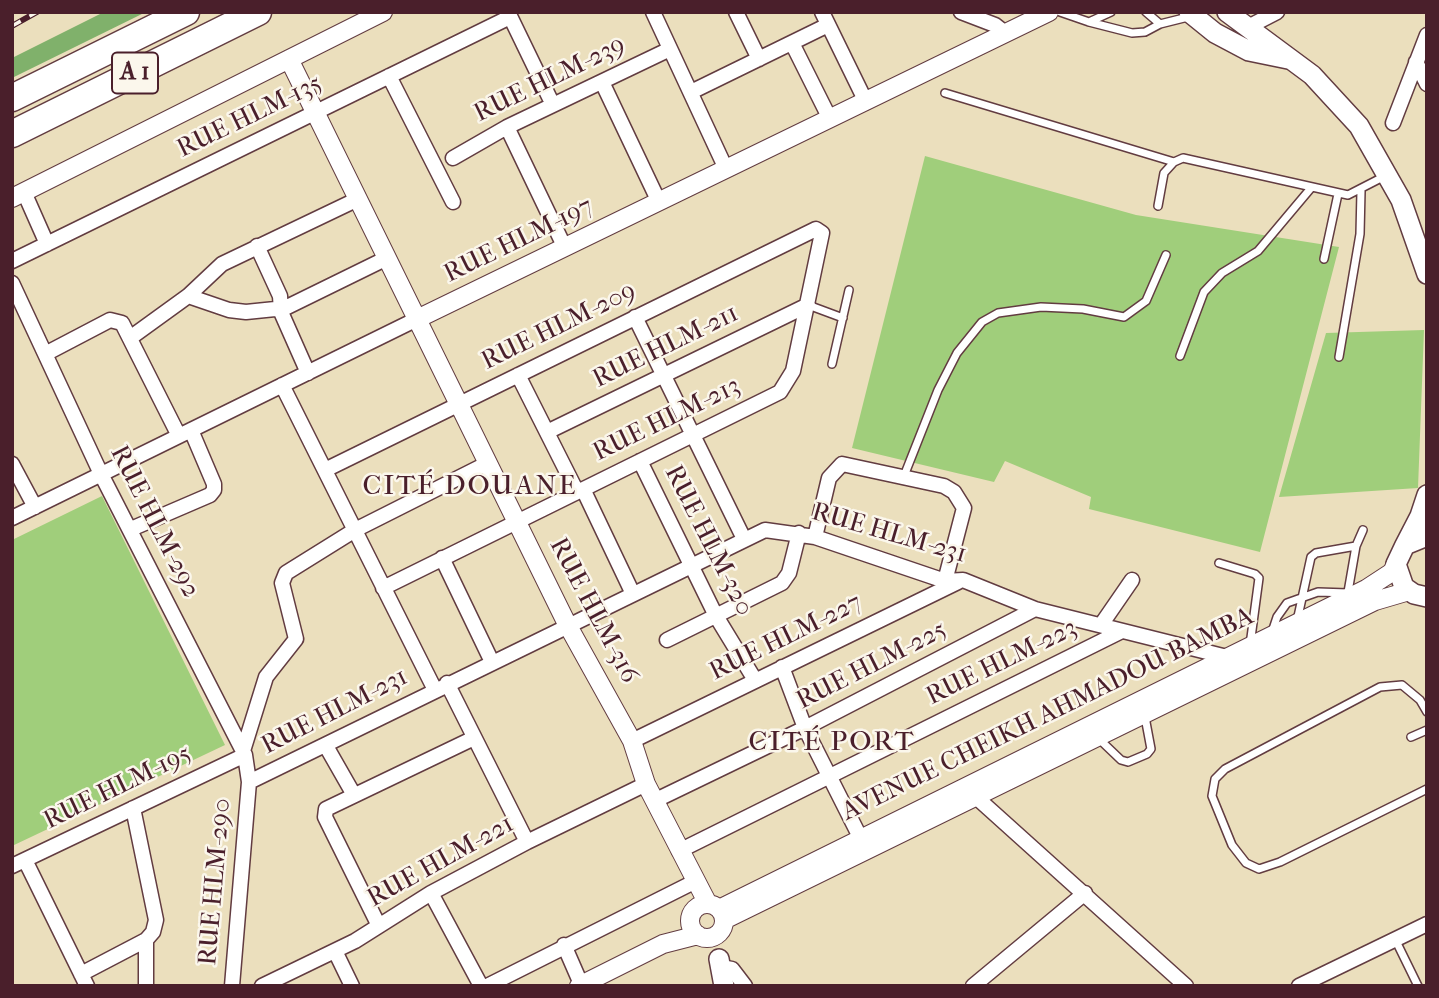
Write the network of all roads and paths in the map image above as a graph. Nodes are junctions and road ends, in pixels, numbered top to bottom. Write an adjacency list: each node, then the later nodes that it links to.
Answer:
1 (186, 12): 33 (highway, A 1)
2 (258, 12): 40 (highway, A 1)
3 (383, 12): 24 (street)
4 (653, 12): 23 (street)
5 (736, 12): 25 (street)
6 (961, 12): 20 (street)
7 (1020, 12): 20 (street)
8 (1049, 12): 20 (street, RUE HLM-197)
9 (1060, 12): 17 (lane)
10 (1111, 12): 17 (lane)
11 (1146, 12): 18 (lane)
12 (1227, 12): 19 (main road)
13 (1278, 12): 19 (street)
14 (1190, 14): 18 (lane); 26 (main road)
15 (509, 15): 28 (street, RUE HLM-135); 35 (street)
16 (825, 19): 22 (street); 34 (street)
17 (1089, 22): 18 (lane)
18 (1160, 24)
19 (1248, 27): 26 (main road)
20 (1007, 33): 34 (street, RUE HLM-197)
21 (1427, 36): 27 (street)
22 (792, 43): 25 (street); 37 (street)
23 (670, 48): 29 (street, RUE HLM-239); 31 (street)
24 (289, 59): 36 (street, RUE HLM-316); 48 (street)
25 (760, 59): 31 (street)
26 (1289, 59): 44 (main road)
27 (1416, 62): 30 (street); 38 (street)
28 (389, 76): 36 (street, RUE HLM-135); 50 (street)
29 (602, 82): 35 (street, RUE HLM-239); 51 (street)
30 (1427, 84)
31 (691, 92): 43 (street)
32 (945, 93): 42 (lane)
33 (12, 98)
34 (866, 102): 37 (street, RUE HLM-197)
35 (553, 105): 39 (street, RUE HLM-239)
36 (316, 113): 49 (street, RUE HLM-316); 54 (street, RUE HLM-135)
37 (830, 119): 43 (street, RUE HLM-197)
38 (1393, 123)
39 (507, 127): 41 (street, RUE HLM-239); 56 (street)
40 (12, 134)
41 (453, 158)
42 (1174, 162): 45 (lane); 52 (lane)
43 (726, 169): 51 (street, RUE HLM-197)
44 (1388, 173): 46 (lane); 61 (main road)
45 (1311, 188): 47 (lane); 72 (lane)
46 (1361, 191): 47 (lane); 73 (lane)
47 (1338, 194): 59 (lane)
48 (18, 195): 54 (street)
49 (358, 199): 55 (street); 58 (street, RUE HLM-316)
50 (453, 202)
51 (659, 202): 56 (street, RUE HLM-197)
52 (1158, 206)
53 (816, 229): 65 (street, RUE HLM-213); 67 (street, RUE HLM-209)
54 (47, 244): 60 (street, RUE HLM-135)
55 (257, 246): 64 (street); 66 (street)
56 (565, 248): 69 (street, RUE HLM-197)
57 (1166, 255): 88 (lane)
58 (387, 258): 66 (street); 69 (street, RUE HLM-316)
59 (1324, 259)
60 (12, 261)
61 (1426, 264)
62 (12, 284): 71 (street, RUE HLM-292)
63 (849, 290): 68 (lane)
64 (188, 296): 66 (street); 70 (street)
65 (808, 305): 68 (lane); 77 (street, RUE HLM-211); 82 (street, RUE HLM-213)
66 (279, 308): 75 (street)
67 (635, 317): 76 (street, RUE HLM-209); 77 (street)
68 (843, 318): 74 (lane)
69 (417, 319): 75 (street, RUE HLM-197); 79 (street, RUE HLM-316)
70 (130, 338): 71 (street); 81 (street)
71 (47, 353): 87 (street, RUE HLM-292)
72 (1180, 356)
73 (1339, 358)
74 (832, 364)
75 (308, 373): 78 (street, RUE HLM-197)
76 (518, 375): 79 (street, RUE HLM-209); 80 (street)
77 (664, 375): 80 (street, RUE HLM-211); 82 (street)
78 (282, 385): 81 (street, RUE HLM-197); 86 (street)
79 (459, 403): 84 (street, RUE HLM-316); 86 (street, RUE HLM-209)
80 (547, 432): 89 (street)
81 (185, 433): 87 (street, RUE HLM-197); 94 (street)
82 (693, 435): 83 (street, RUE HLM-213); 100 (street)
83 (640, 461): 89 (street, RUE HLM-213); 106 (street, RUE HLM-320)
84 (488, 463): 93 (street, RUE HLM-316); 95 (street)
85 (12, 464): 91 (street)
86 (325, 470): 95 (street)
87 (101, 474): 91 (street, RUE HLM-197); 94 (street, RUE HLM-292)
88 (904, 476): 99 (street); 109 (street)
89 (580, 490): 93 (street, RUE HLM-213); 111 (street)
90 (1427, 495): 101 (main road)
91 (35, 507): 92 (street, RUE HLM-197)
92 (12, 517)
93 (517, 522): 103 (street, RUE HLM-213); 118 (street, RUE HLM-316)
94 (131, 529): 138 (street, RUE HLM-292)
95 (355, 530): 110 (street); 138 (street)
96 (1363, 530): 102 (lane)
97 (799, 533): 99 (street, RUE HLM-231); 100 (street, RUE HLM-231); 116 (street)
98 (1427, 536): 101 (main road)
99 (815, 537): 109 (street, RUE HLM-231)
100 (744, 539): 106 (street, RUE HLM-231)
101 (1405, 545): 105 (main road)
102 (1356, 547): 112 (lane); 114 (lane)
103 (442, 558): 110 (street, RUE HLM-213); 125 (street)
104 (1219, 563): 123 (lane)
105 (1396, 564): 112 (street, AVENUE CHEIKH AHMADOU BAMBA); 113 (main road)
106 (691, 565): 111 (street, RUE HLM-231); 116 (street, RUE HLM-320)
107 (963, 580): 109 (street, RUE HLM-231); 115 (street, RUE HLM-231); 126 (street, RUE HLM-227)
108 (1132, 580): 119 (street)
109 (945, 581)
110 (383, 588): 128 (street)
111 (633, 594): 118 (street, RUE HLM-231)
112 (1349, 594): 114 (lane); 117 (street, AVENUE CHEIKH AHMADOU BAMBA)
113 (1420, 597): 130 (street, AVENUE CHEIKH AHMADOU BAMBA)
114 (1303, 600): 117 (lane); 121 (lane)
115 (1035, 609): 119 (street, RUE HLM-231); 131 (street, RUE HLM-225)
116 (716, 616): 122 (street); 127 (street, RUE HLM-320)
117 (1297, 623): 121 (street, AVENUE CHEIKH AHMADOU BAMBA)
118 (568, 624): 125 (street, RUE HLM-231); 136 (street, RUE HLM-316)
119 (1101, 625): 120 (street, RUE HLM-231)
120 (1122, 631): 124 (street, RUE HLM-231); 139 (street, RUE HLM-223)
121 (1271, 635): 123 (street, AVENUE CHEIKH AHMADOU BAMBA)
122 (667, 640)
123 (1250, 646): 124 (street, AVENUE CHEIKH AHMADOU BAMBA)
124 (1227, 657): 147 (street, AVENUE CHEIKH AHMADOU BAMBA)
125 (492, 662): 128 (street, RUE HLM-231)
126 (782, 667): 127 (street, RUE HLM-227); 131 (street)
127 (755, 680): 136 (street, RUE HLM-227)
128 (441, 686): 135 (street); 137 (street, RUE HLM-231)
129 (1427, 712): 142 (lane)
130 (1144, 714): 133 (street, AVENUE CHEIKH AHMADOU BAMBA); 133 (lane)
131 (805, 728): 139 (street); 145 (street, RUE HLM-225)
132 (1427, 730): 134 (lane)
133 (1097, 737): 144 (street, AVENUE CHEIKH AHMADOU BAMBA)
134 (1411, 737)
135 (474, 738): 143 (street); 148 (street)
136 (632, 741): 141 (street, RUE HLM-316)
137 (326, 746): 140 (street, RUE HLM-231); 143 (street)
138 (244, 753): 140 (street, RUE HLM-292); 146 (street, RUE HLM-195)
139 (830, 776): 147 (street); 149 (street, RUE HLM-223)
140 (249, 782): 166 (street, RUE HLM-290)
141 (646, 784): 145 (street, RUE HLM-316); 148 (street, RUE HLM-221)
142 (1427, 789)
143 (354, 795): 155 (street)
144 (976, 797): 153 (street); 154 (street, AVENUE CHEIKH AHMADOU BAMBA)
145 (654, 801): 149 (street, RUE HLM-316)
146 (133, 808): 150 (street, RUE HLM-195); 159 (street)
147 (860, 837): 154 (street, AVENUE CHEIKH AHMADOU BAMBA)
148 (527, 842): 152 (street, RUE HLM-221)
149 (679, 851): 151 (street, RUE HLM-316)
150 (19, 863): 163 (street)
151 (695, 885): 154 (street, RUE HLM-316); 160 (street)
152 (431, 893): 155 (street, RUE HLM-221); 169 (street)
153 (1084, 893): 172 (street); 173 (street)
154 (714, 914): 157 (street); 157 (street); 162 (street, RUE HLM-316)
155 (378, 924): 161 (street, RUE HLM-221)
156 (1427, 924): 158 (street)
157 (697, 932): 162 (street); 164 (street)
158 (1395, 939): 174 (street); 175 (lane)
159 (146, 940): 163 (street); 165 (street)
160 (564, 945): 164 (street); 170 (street)
161 (335, 951): 167 (street, RUE HLM-221); 168 (street)
162 (722, 971): 171 (street)
163 (84, 980)
164 (580, 985)
165 (146, 986)
166 (232, 986)
167 (262, 986)
168 (352, 986)
169 (481, 986)
170 (487, 986)
171 (745, 986)
172 (972, 986)
173 (1186, 986)
174 (1298, 986)
175 (1418, 986)

